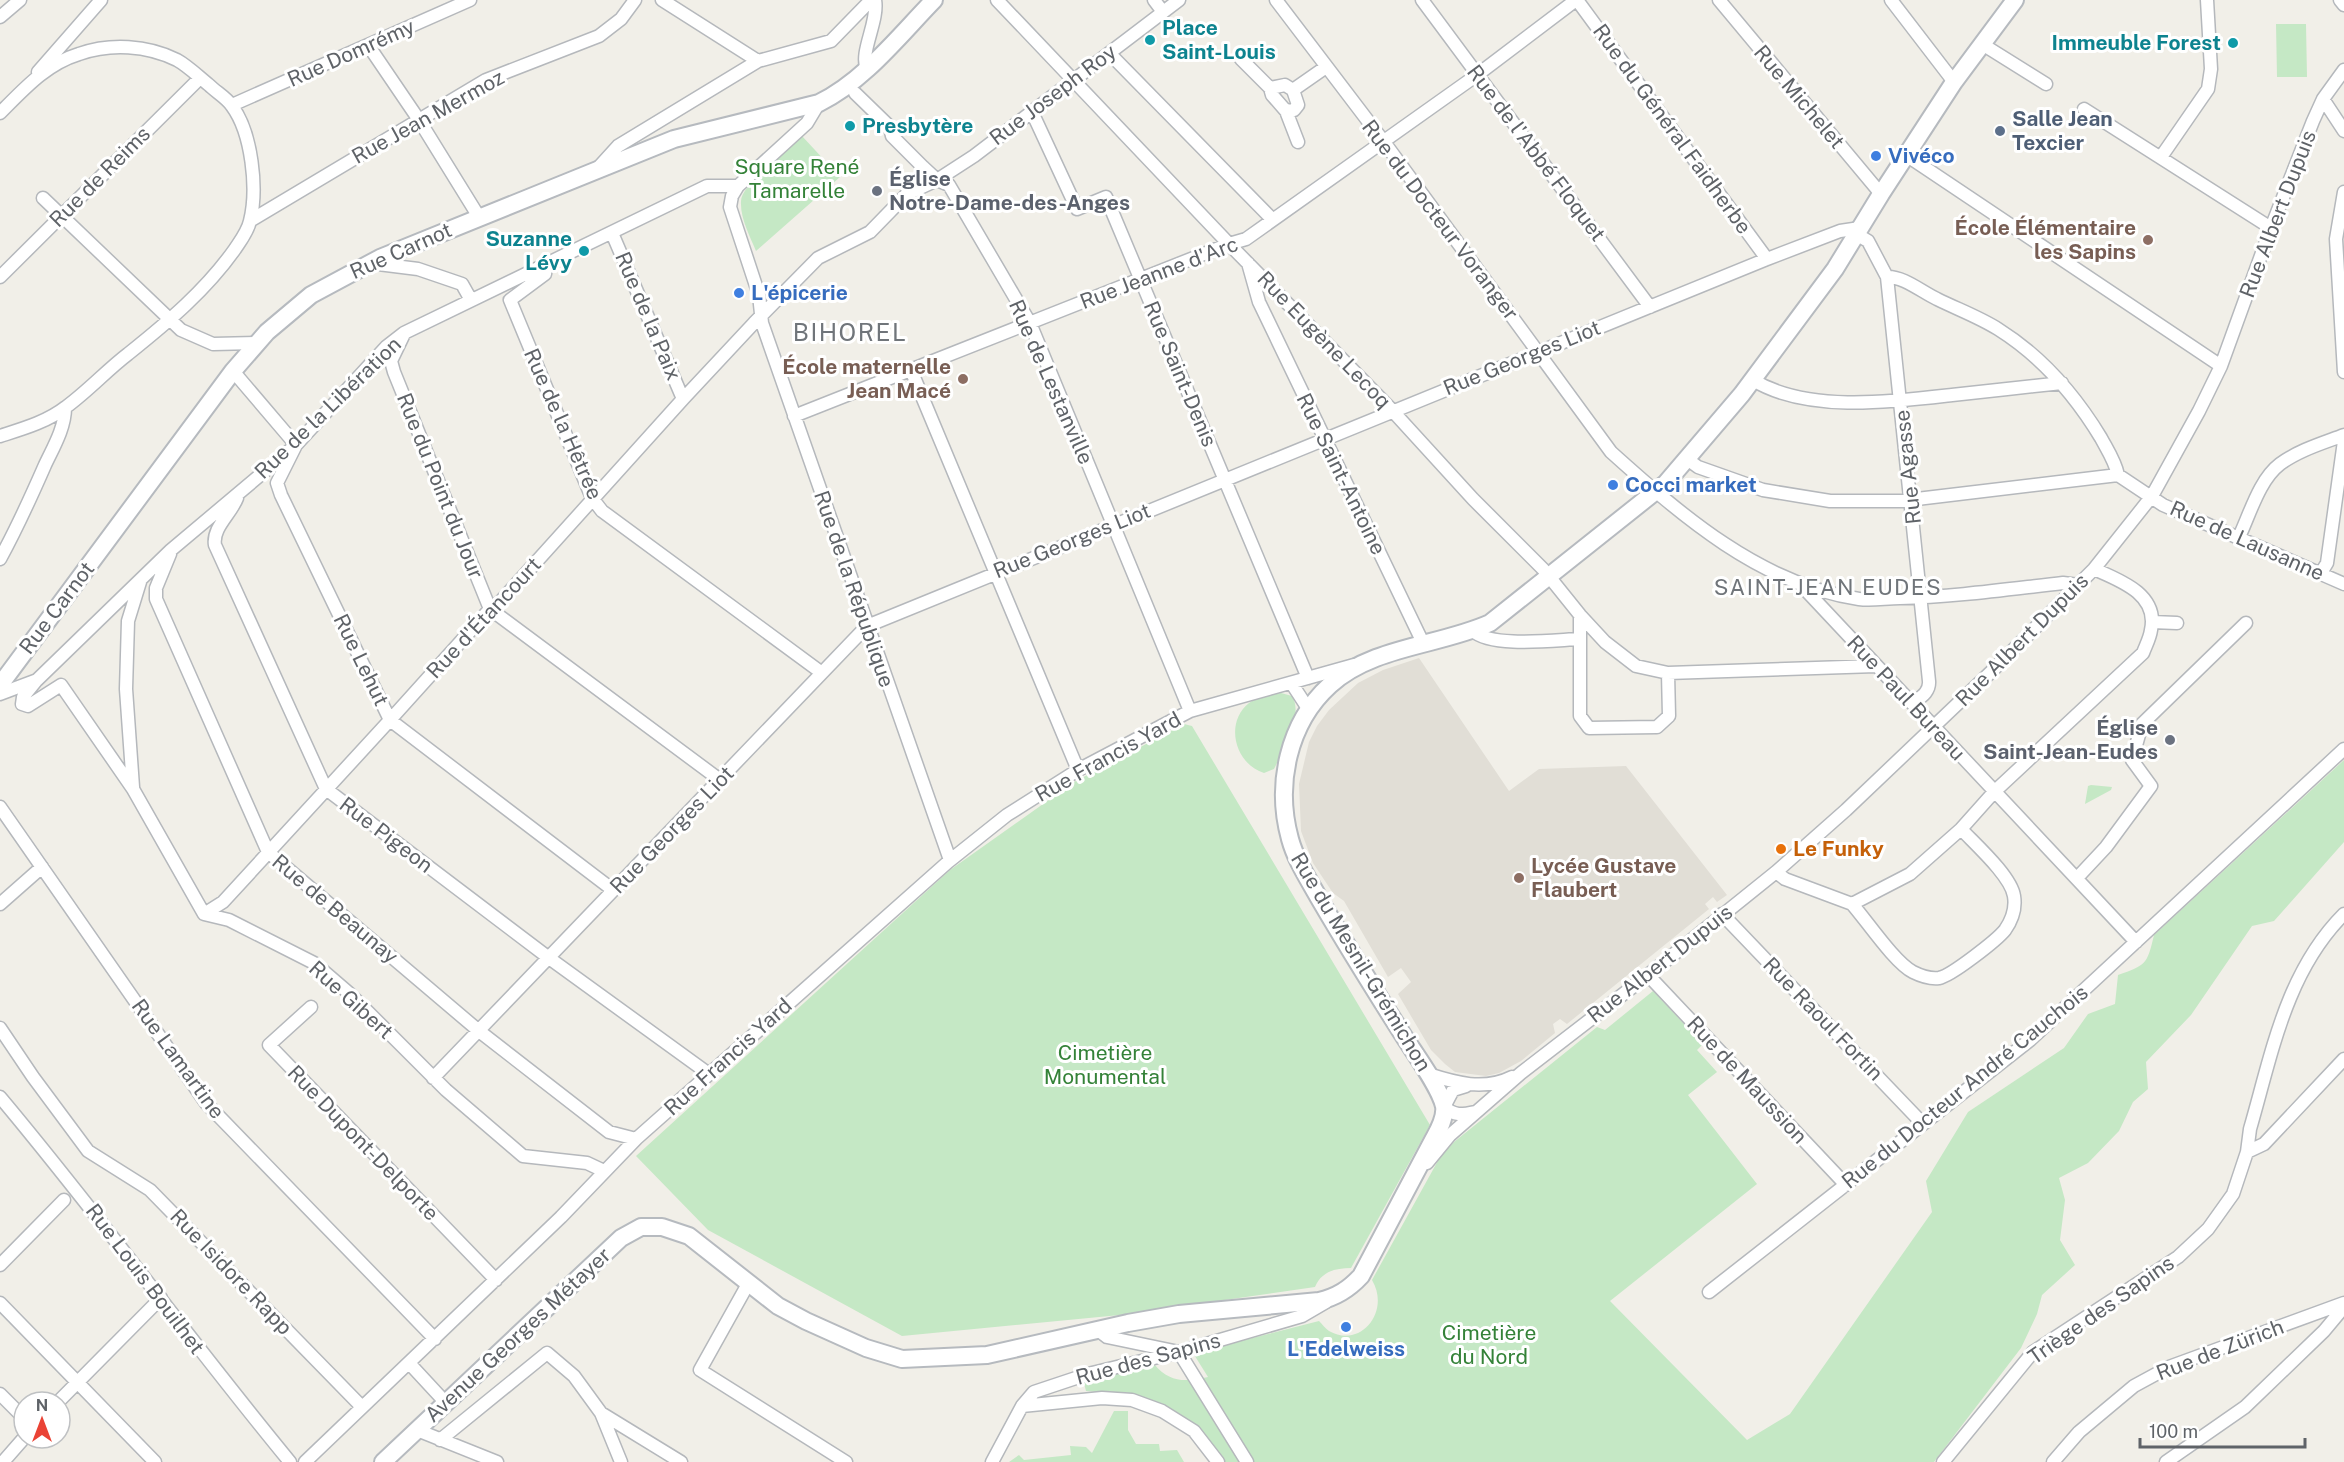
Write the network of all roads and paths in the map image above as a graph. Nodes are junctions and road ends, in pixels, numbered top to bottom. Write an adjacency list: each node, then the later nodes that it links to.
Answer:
1 (20, 0): 21 (street)
2 (101, 0): 31 (street)
3 (470, 0): 23 (street, Rue Domrémy)
4 (634, 0): 46 (street, Rue Jean Mermoz)
5 (662, 0): 26 (street)
6 (873, 0): 26 (street); 28 (street)
7 (934, 0): 28 (street, Rue Carnot)
8 (998, 0): 33 (street, Rue Eugène Lecoq)
9 (1154, 0): 20 (street)
10 (1179, 0): 20 (street, Rue Joseph Roy)
11 (1276, 0): 27 (street, Rue du Docteur Voranger)
12 (1422, 0): 30 (street, Rue de l'Abbé Floquet)
13 (1576, 0): 30 (street, Rue Jeanne d'Arc); 66 (street, Rue du Général Faidherbe)
14 (1719, 0): 56 (street, Rue Michelet)
15 (1891, 0): 34 (street)
16 (2015, 0): 22 (street, Rue du Mesnil-Grémichon)
17 (2207, 0): 51 (street)
18 (2340, 0): 19 (street)
19 (2344, 5)
20 (1163, 12): 24 (street, Rue Joseph Roy)
21 (0, 17)
22 (1982, 44): 34 (street, Rue du Mesnil-Grémichon); 35 (street)
23 (368, 45): 41 (street, Rue Domrémy); 46 (street)
24 (1109, 53): 33 (street, Rue Joseph Roy); 60 (street)
25 (1241, 59): 36 (street)
26 (758, 61): 52 (street)
27 (1326, 67): 37 (street); 49 (street, Rue du Docteur Voranger)
28 (867, 69): 40 (street, Rue Carnot)
29 (2344, 70): 39 (street, Rue Albert Dupuis)
30 (1477, 75): 49 (street, Rue Jeanne d'Arc); 76 (street, Rue de l'Abbé Floquet)
31 (36, 76): 32 (street); 45 (street)
32 (200, 78): 41 (street); 58 (street, Rue de Reims)
33 (1074, 80): 44 (street, Rue Joseph Roy); 65 (street, Rue Eugène Lecoq)
34 (1954, 82): 50 (street, Rue du Mesnil-Grémichon)
35 (2046, 84)
36 (1270, 88): 37 (street); 43 (street)
37 (1293, 90): 43 (street)
38 (855, 93): 53 (street, Rue de Lestanville)
39 (2323, 99): 47 (street); 62 (street, Rue Albert Dupuis)
40 (819, 103): 52 (street, Rue Carnot); 54 (street)
41 (232, 105): 61 (street)
42 (2084, 109): 51 (street)
43 (1286, 111): 48 (street)
44 (1032, 112): 53 (street, Rue Joseph Roy); 72 (street, Rue Saint-Denis)
45 (0, 113)
46 (419, 120): 59 (street); 61 (street, Rue Jean Mermoz)
47 (2344, 131)
48 (1298, 142)
49 (1384, 142): 60 (street, Rue Jeanne d'Arc); 82 (street, Rue du Docteur Voranger)
50 (1906, 155): 56 (street, Rue du Mesnil-Grémichon); 83 (street)
51 (2161, 157): 62 (street)
52 (597, 169): 59 (street, Rue Carnot)
53 (937, 180): 77 (street, Rue Joseph Roy); 79 (street, Rue de Lestanville)
54 (738, 186): 64 (street, Rue de la Libération); 77 (street, Rue de la République)
55 (2344, 192): 86 (street)
56 (1881, 194): 63 (street, Rue du Mesnil-Grémichon)
57 (43, 198): 58 (street)
58 (61, 215): 70 (street, Rue de Reims); 78 (street)
59 (479, 217): 68 (street, Rue Carnot)
60 (1272, 219): 65 (street, Rue Jeanne d'Arc)
61 (250, 221): 78 (street)
62 (2271, 228): 83 (street, Rue Albert Dupuis)
63 (1858, 231): 66 (street, Rue Georges Liot); 71 (street, Rue Agasse); 87 (street, Rue du Mesnil-Grémichon)
64 (612, 233): 69 (street, Rue de la Libération); 89 (street, Rue de la Paix)
65 (1229, 244): 67 (street, Rue Eugène Lecoq); 72 (street, Rue Jeanne d'Arc)
66 (1767, 259): 76 (street, Rue Georges Liot)
67 (1248, 262): 73 (street, Rue Eugène Lecoq); 75 (street, Rue Saint-Antoine)
68 (370, 263): 74 (street); 81 (street, Rue Carnot)
69 (546, 265): 74 (street, Rue de la Libération); 105 (street, Rue de la Hêtrée)
70 (0, 277)
71 (1887, 277): 88 (street); 90 (street, Rue Agasse)
72 (1141, 279): 79 (street, Rue Jeanne d'Arc); 101 (street, Rue Saint-Denis)
73 (1273, 288): 75 (street); 92 (street, Rue Eugène Lecoq)
74 (471, 300): 80 (street, Rue de la Libération)
75 (1259, 302): 96 (street, Rue Saint-Antoine)
76 (1650, 307): 82 (street, Rue Georges Liot)
77 (760, 316): 89 (street, Rue d'Étancourt); 93 (street, Rue de la République)
78 (171, 320): 81 (street); 91 (street)
79 (1030, 323): 85 (street, Rue Jeanne d'Arc); 107 (street, Rue de Lestanville)
80 (404, 333): 98 (street, Rue de la Libération); 120 (street, Rue du Point du Jour)
81 (257, 343): 84 (street, Rue Carnot)
82 (1538, 352): 92 (street, Rue Georges Liot); 102 (street, Rue du Docteur Voranger)
83 (2221, 366): 104 (street, Rue Albert Dupuis)
84 (233, 370): 98 (street); 136 (street, Rue Carnot)
85 (910, 370): 93 (street, Rue Jeanne d'Arc); 112 (street)
86 (2344, 372)
87 (1753, 380): 90 (street); 99 (street, Rue du Mesnil-Grémichon)
88 (2062, 383): 90 (street); 100 (street)
89 (683, 399): 105 (street, Rue d'Étancourt)
90 (1900, 401): 106 (street, Rue Agasse)
91 (65, 408): 95 (street); 110 (street)
92 (1393, 411): 96 (street, Rue Georges Liot); 115 (street, Rue Eugène Lecoq)
93 (794, 416): 125 (street, Rue de la République)
94 (2344, 435): 108 (street)
95 (0, 436)
96 (1325, 440): 101 (street, Rue Georges Liot); 128 (street, Rue Saint-Antoine)
97 (2344, 441): 113 (street)
98 (296, 445): 103 (street, Rue de la Libération); 142 (street, Rue Lehut)
99 (1687, 459): 102 (street, Rue du Mesnil-Grémichon); 106 (street)
100 (2118, 475): 104 (street, Rue de Lausanne); 106 (street)
101 (1225, 479): 107 (street, Rue Georges Liot); 133 (street, Rue Saint-Denis)
102 (1654, 491): 115 (street, Rue du Mesnil-Grémichon); 117 (street, Rue du Docteur Voranger)
103 (239, 494): 109 (street, Rue de la Libération); 148 (street, Rue Pigeon)
104 (2152, 496): 108 (street, Rue de Lausanne); 111 (street, Rue Albert Dupuis)
105 (592, 498): 120 (street, Rue d'Étancourt); 131 (street, Rue de la Hêtrée)
106 (1912, 499): 119 (street, Rue Agasse)
107 (1112, 525): 112 (street, Rue Georges Liot); 140 (street, Rue de Lestanville)
108 (2239, 537): 113 (street, Rue de Lausanne)
109 (171, 550): 114 (street, Rue de la Libération); 152 (street, Rue de Beaunay)
110 (0, 559)
111 (2094, 569): 118 (street, Rue Albert Dupuis); 122 (street)
112 (994, 573): 125 (street, Rue Georges Liot); 145 (street)
113 (2321, 573): 116 (street, Rue de Lausanne)
114 (142, 577): 134 (street, Rue de la Libération); 147 (street)
115 (1548, 577): 121 (street, Rue Eugène Lecoq); 126 (street, Rue du Mesnil-Grémichon)
116 (2344, 584)
117 (1801, 585): 119 (street); 130 (street, Rue Paul Bureau)
118 (2079, 585): 119 (street); 143 (street, Rue Albert Dupuis)
119 (1922, 598): 139 (street, Rue Agasse)
120 (490, 609): 142 (street, Rue d'Étancourt); 146 (street)
121 (1580, 615): 127 (street); 132 (street, Rue Eugène Lecoq)
122 (2152, 622): 123 (street); 149 (street)
123 (2177, 623)
124 (2246, 623): 156 (street)
125 (867, 626): 131 (street, Rue Georges Liot); 153 (street, Rue de la République)
126 (1473, 631): 127 (street); 128 (street, Rue du Mesnil-Grémichon)
127 (1580, 639): 132 (street)
128 (1424, 645): 129 (street, Rue du Mesnil-Grémichon)
129 (1361, 664): 133 (street, Rue Francis Yard); 137 (street, Rue du Mesnil-Grémichon)
130 (1876, 666): 132 (street, Rue Eugène Lecoq); 139 (street, Rue Paul Bureau)
131 (822, 673): 146 (street, Rue Georges Liot)
132 (1668, 673)
133 (1311, 677): 135 (street, Rue Francis Yard); 137 (street)
134 (37, 680): 138 (street, Rue de la Libération); 147 (street)
135 (1292, 684): 140 (street, Rue Francis Yard); 141 (street)
136 (0, 685)
137 (1329, 687): 141 (street, Rue du Mesnil-Grémichon)
138 (0, 694)
139 (1913, 703): 143 (street, Rue Paul Bureau)
140 (1193, 710): 145 (street, Rue Francis Yard)
141 (1309, 710): 172 (street, Rue du Mesnil-Grémichon)
142 (390, 720): 148 (street, Rue d'Étancourt); 157 (street, Rue Lehut)
143 (1934, 726): 149 (street, Rue Paul Bureau); 155 (street, Rue Albert Dupuis)
144 (2344, 749): 163 (street, Rue du Docteur André Cauchois)
145 (1078, 771): 153 (street, Rue Francis Yard)
146 (720, 780): 157 (street, Rue Georges Liot)
147 (133, 789): 160 (street)
148 (326, 789): 152 (street, Rue d'Étancourt); 164 (street, Rue Pigeon)
149 (1994, 792): 151 (street); 156 (street, Rue Paul Bureau)
150 (0, 807): 154 (street, Rue Lamartine)
151 (1961, 829): 159 (street); 159 (street)
152 (267, 852): 160 (street, Rue d'Étancourt); 168 (street, Rue de Beaunay)
153 (950, 860): 171 (street, Rue Francis Yard)
154 (42, 867): 158 (street); 194 (street, Rue Lamartine)
155 (1776, 872): 159 (street); 161 (street, Rue Albert Dupuis)
156 (2077, 878): 163 (street, Rue Paul Bureau)
157 (614, 890): 164 (street, Rue Georges Liot)
158 (0, 904)
159 (1852, 904)
160 (204, 914): 173 (street, Rue Gibert)
161 (1722, 914): 165 (street, Rue Albert Dupuis); 178 (street, Rue Raoul Fortin)
162 (2344, 914): 180 (street, Triège des Sapins)
163 (2136, 942): 178 (street, Rue du Docteur André Cauchois)
164 (549, 958): 168 (street, Rue Georges Liot); 171 (street, Rue Pigeon)
165 (1648, 975): 170 (street, Rue Albert Dupuis); 183 (street, Rue de Maussion)
166 (311, 1008): 186 (street, Rue Dupont-Delporte)
167 (0, 1028): 203 (street, Rue Isidore Rapp)
168 (478, 1031): 173 (street, Rue Georges Liot); 179 (street, Rue de Beaunay)
169 (2344, 1059): 180 (street)
170 (1521, 1073): 174 (street, Rue Albert Dupuis); 177 (street, Rue Albert Dupuis)
171 (709, 1074): 179 (street, Rue Francis Yard)
172 (1428, 1074): 174 (street, Rue Albert Dupuis); 176 (street, Rue du Mesnil-Grémichon)
173 (433, 1078): 181 (street, Rue Gibert)
174 (1470, 1085): 176 (street, Rue Albert Dupuis)
175 (0, 1097): 190 (street, Rue Louis Bouilhet)
176 (1444, 1107): 177 (street); 182 (street)
177 (1479, 1111): 182 (street, Rue Albert Dupuis)
178 (1923, 1124): 183 (street, Rue du Docteur André Cauchois)
179 (636, 1138): 181 (street, Rue Francis Yard)
180 (2247, 1152): 220 (street, Triège des Sapins)
181 (604, 1171): 186 (street, Rue Francis Yard)
182 (1411, 1182): 189 (street)
183 (1846, 1185): 188 (street, Rue du Docteur André Cauchois)
184 (64, 1200): 185 (street)
185 (0, 1265)
186 (496, 1280): 194 (street, Rue Francis Yard)
187 (748, 1284): 193 (street); 200 (street, Avenue Georges Métayer); 216 (street)
188 (1709, 1292)
189 (1338, 1296): 193 (street); 195 (street, Rue des Sapins)
190 (161, 1298): 197 (street); 210 (street, Rue Louis Bouilhet)
191 (0, 1303): 197 (street)
192 (2344, 1305): 221 (street, Rue de Zürich); 222 (street)
193 (1098, 1330): 195 (street)
194 (435, 1338): 196 (street, Rue Francis Yard)
195 (1179, 1352): 202 (street, Rue des Sapins); 219 (street)
196 (409, 1363): 200 (street); 203 (street, Rue Francis Yard)
197 (76, 1382): 198 (street); 209 (street)
198 (69, 1390)
199 (0, 1394): 201 (street)
200 (446, 1403): 205 (street, Avenue Georges Métayer)
201 (12, 1406)
202 (1022, 1406): 217 (street, Rue des Sapins); 218 (street)
203 (362, 1407): 211 (street, Rue Francis Yard)
204 (601, 1413): 206 (street); 214 (street); 215 (street)
205 (417, 1430): 206 (street); 212 (street, Avenue Georges Métayer)
206 (440, 1440): 213 (street)
207 (14, 1450): 208 (street)
208 (3, 1462)
209 (155, 1462)
210 (290, 1462)
211 (305, 1462)
212 (384, 1462)
213 (497, 1462)
214 (621, 1462)
215 (681, 1462)
216 (846, 1462)
217 (992, 1462)
218 (1218, 1462)
219 (1247, 1462)
220 (1943, 1462)
221 (2053, 1462)
222 (2166, 1462)

